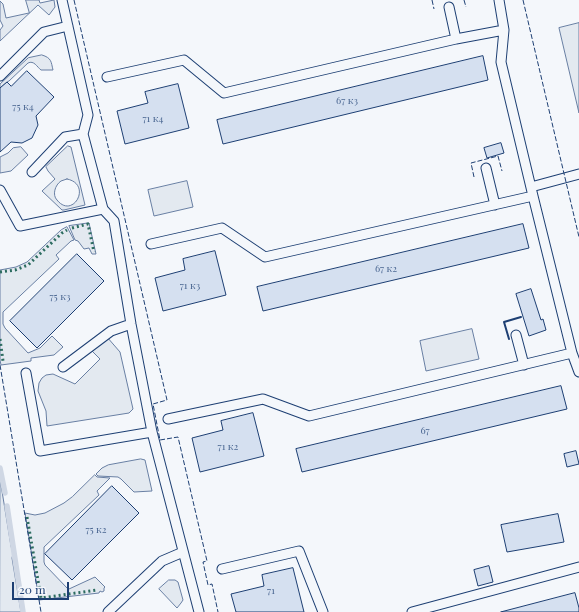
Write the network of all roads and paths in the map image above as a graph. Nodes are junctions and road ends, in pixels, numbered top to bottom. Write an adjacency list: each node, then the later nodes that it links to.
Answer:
1 (62, 0): 4 (lane)
2 (499, 0): 5 (lane)
3 (449, 7): 6 (lane)
4 (68, 26): 7 (lane); 9 (lane)
5 (504, 30): 6 (lane); 13 (lane)
6 (456, 39): 8 (lane)
7 (0, 76)
8 (107, 77)
9 (83, 134): 11 (lane); 17 (lane)
10 (486, 168): 16 (lane)
11 (32, 172)
12 (579, 174): 13 (lane)
13 (530, 186): 15 (lane)
14 (0, 190): 17 (lane)
15 (533, 196): 16 (lane); 21 (lane)
16 (496, 205): 18 (lane)
17 (103, 209): 19 (lane)
18 (152, 244)
19 (131, 324): 23 (lane); 27 (lane)
20 (516, 335): 22 (lane)
21 (572, 353): 22 (lane); 24 (lane)
22 (524, 365): 26 (lane)
23 (63, 367)
24 (579, 372)
25 (26, 373): 27 (lane)
26 (168, 419)
27 (152, 432): 28 (lane)
28 (183, 552): 31 (lane); 32 (lane)
29 (579, 567): 34 (lane)
30 (222, 570): 33 (lane)
31 (108, 612)
32 (200, 612)
33 (322, 612)
34 (412, 612)

